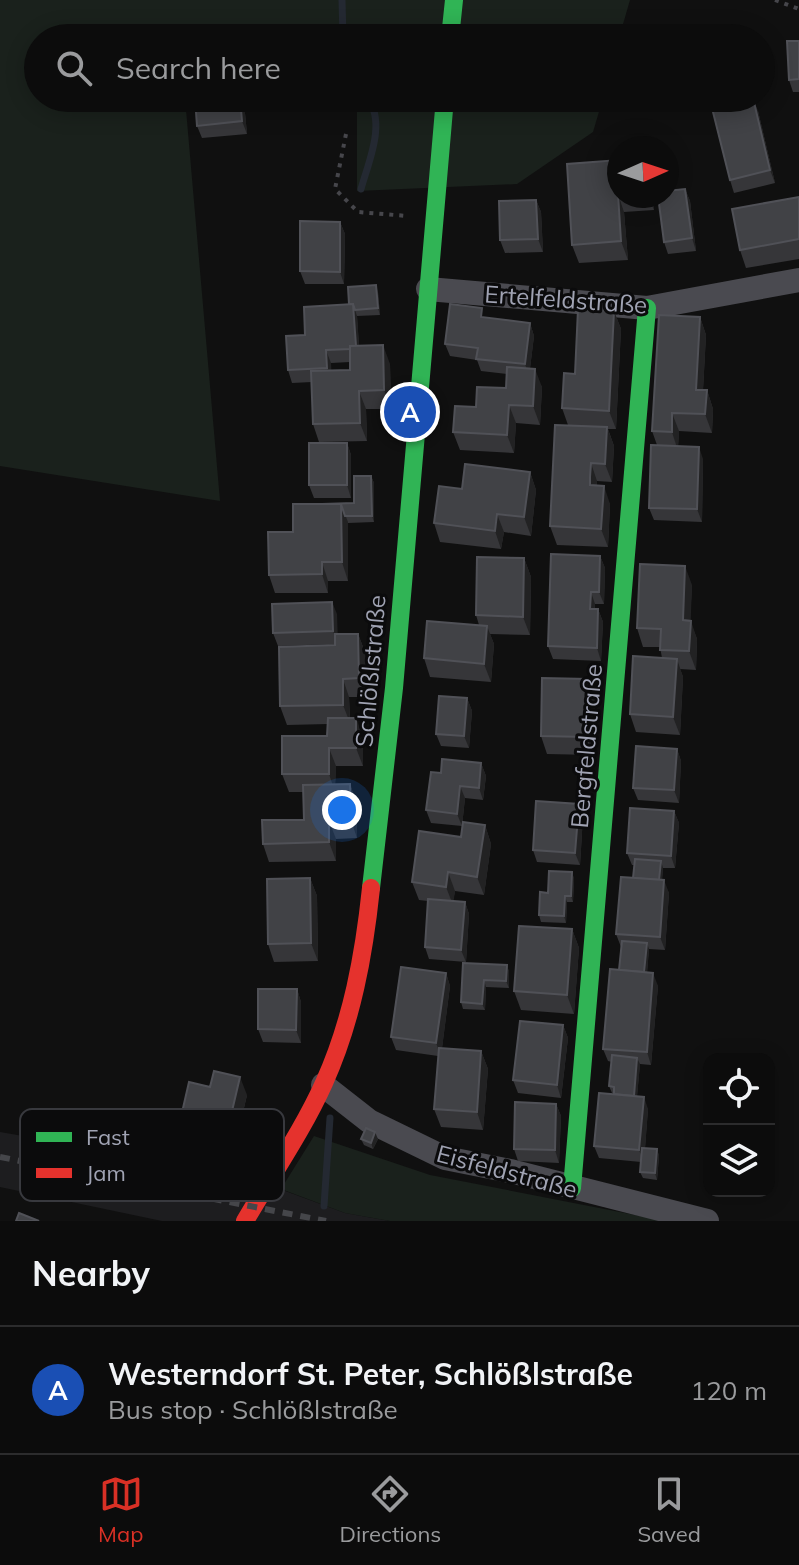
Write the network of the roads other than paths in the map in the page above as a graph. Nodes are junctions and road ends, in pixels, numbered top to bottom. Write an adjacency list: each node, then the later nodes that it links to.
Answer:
1 (454, 0): 2 (street)
2 (451, 24)
3 (444, 112): 5 (street, Schlößlstraße)
4 (799, 280): 6 (street, Ertelfeldstraße)
5 (428, 289): 6 (street, Ertelfeldstraße); 7 (street, Schlößlstraße)
6 (647, 308): 9 (street, Bergfeldstraße)
7 (323, 1085): 8 (street, Schlößlstraße); 9 (street, Eisfeldstraße)
8 (284, 1153)
9 (572, 1188): 12 (street, Eisfeldstraße)
10 (256, 1201): 11 (street, Schlößlstraße)
11 (245, 1221)
12 (707, 1221)

